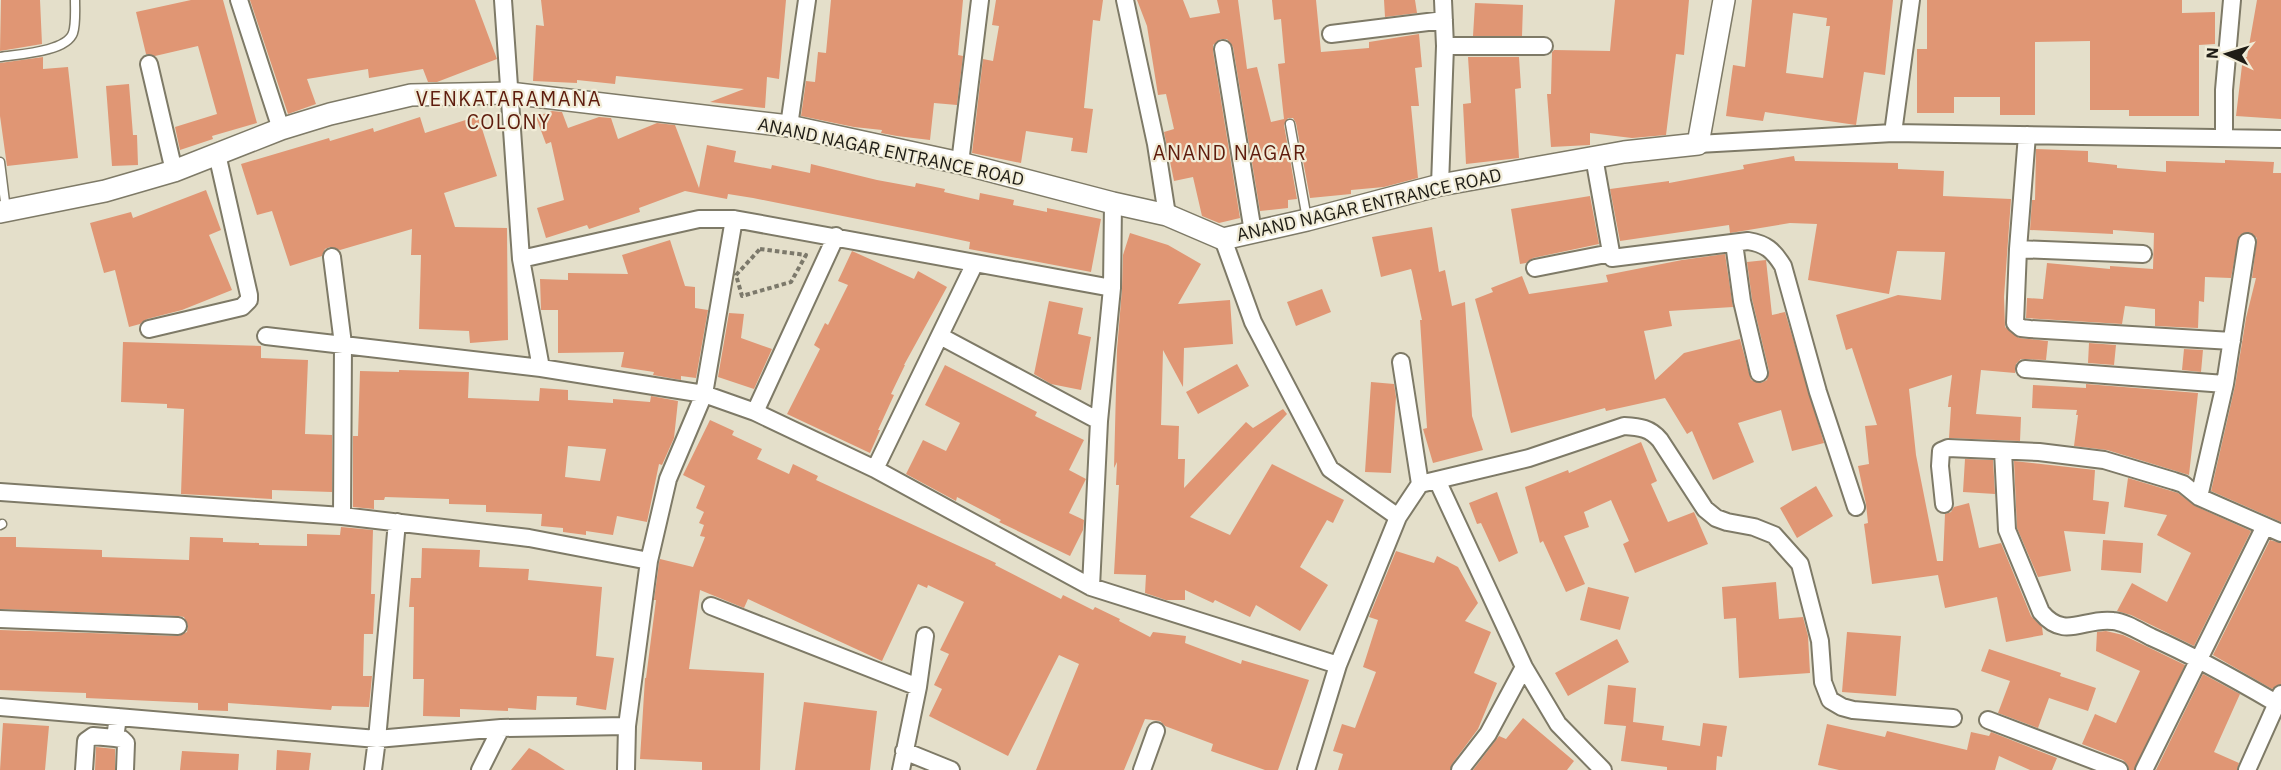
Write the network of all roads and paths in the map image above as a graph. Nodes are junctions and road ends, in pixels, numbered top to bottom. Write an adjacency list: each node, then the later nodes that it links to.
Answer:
1 (75, 0): 16 (lane)
2 (239, 0): 21 (street)
3 (504, 0): 18 (street)
4 (807, 0): 20 (street)
5 (980, 0): 30 (street)
6 (1125, 0): 35 (street)
7 (1443, 0): 11 (street)
8 (1724, 0): 26 (street)
9 (1911, 0): 22 (street)
10 (2232, 0): 24 (street)
11 (1444, 20): 12 (street); 13 (street)
12 (1331, 34)
13 (1445, 46): 14 (street); 32 (street)
14 (1544, 46)
15 (1223, 49): 38 (street)
16 (0, 57)
17 (149, 64): 31 (street)
18 (509, 93): 20 (street, ANAND NAGAR ENTRANCE ROAD); 21 (street, ANAND NAGAR ENTRANCE ROAD); 47 (street)
19 (1290, 124): 37 (lane)
20 (789, 126): 30 (street, ANAND NAGAR ENTRANCE ROAD)
21 (281, 129): 27 (street, ANAND NAGAR ENTRANCE ROAD)
22 (1893, 133): 23 (street); 26 (street)
23 (2027, 135): 24 (street); 43 (street)
24 (2224, 137): 25 (street)
25 (2281, 139)
26 (1698, 144): 28 (street, ANAND NAGAR ENTRANCE ROAD)
27 (217, 154): 31 (street, ANAND NAGAR ENTRANCE ROAD); 52 (street)
28 (1594, 157): 32 (street, ANAND NAGAR ENTRANCE ROAD); 44 (street)
29 (0, 162): 34 (lane)
30 (960, 163): 33 (street, ANAND NAGAR ENTRANCE ROAD)
31 (174, 171): 34 (street, ANAND NAGAR ENTRANCE ROAD)
32 (1440, 185): 37 (street, ANAND NAGAR ENTRANCE ROAD)
33 (1113, 204): 35 (street, ANAND NAGAR ENTRANCE ROAD); 50 (street)
34 (3, 211)
35 (1167, 215): 40 (street, ANAND NAGAR ENTRANCE ROAD)
36 (734, 219): 39 (street); 47 (street); 62 (street)
37 (1307, 220): 38 (street, ANAND NAGAR ENTRANCE ROAD)
38 (1253, 232): 40 (street, ANAND NAGAR ENTRANCE ROAD)
39 (836, 237): 48 (street); 63 (street)
40 (1223, 238): 74 (street)
41 (2247, 242): 55 (street)
42 (1734, 243): 44 (street); 60 (street); 72 (street)
43 (2018, 249): 45 (street); 55 (street)
44 (1611, 253): 49 (street)
45 (2143, 254)
46 (332, 257): 56 (street)
47 (521, 259): 58 (street)
48 (975, 263): 50 (street); 54 (street)
49 (1535, 267)
50 (1112, 288): 64 (street)
51 (742, 296): 51 (path)
52 (149, 329)
53 (266, 336): 56 (street)
54 (940, 336): 64 (street); 66 (street)
55 (2232, 341): 61 (street)
56 (343, 344): 58 (street); 73 (street)
57 (1401, 362): 68 (street)
58 (541, 368): 62 (street)
59 (2025, 369): 61 (street)
60 (1759, 373)
61 (2225, 384): 70 (street)
62 (704, 394): 63 (street); 78 (street)
63 (755, 412): 66 (street)
64 (1100, 421): 79 (street)
65 (2003, 451): 70 (street); 71 (street); 84 (street)
66 (875, 469): 79 (street)
67 (1437, 480): 68 (street); 86 (street); 91 (street)
68 (1420, 484): 74 (street)
69 (0, 492): 73 (street)
70 (2199, 497): 76 (street)
71 (1944, 504)
72 (1856, 507)
73 (342, 516): 75 (street)
74 (1398, 517): 85 (street)
75 (397, 522): 78 (street); 97 (street)
76 (2265, 526): 77 (street); 84 (street)
77 (2281, 533)
78 (649, 561): 93 (street)
79 (1091, 587): 85 (street)
80 (711, 606): 87 (street)
81 (0, 619): 82 (street)
82 (178, 626)
83 (925, 636): 87 (street)
84 (2198, 658): 88 (street); 111 (street)
85 (1338, 665): 107 (street)
86 (1524, 667): 108 (street); 109 (street)
87 (918, 687): 98 (street)
88 (2279, 698): 112 (street)
89 (0, 707): 90 (street)
90 (118, 717): 96 (street); 97 (street)
91 (1953, 718)
92 (1988, 720): 110 (street)
93 (627, 726): 94 (street); 103 (street)
94 (501, 728): 97 (street); 102 (street)
95 (1156, 731): 106 (street)
96 (115, 738): 99 (street); 100 (street)
97 (377, 739): 101 (street)
98 (904, 751): 104 (street); 105 (street)
99 (84, 770)
100 (125, 770)
101 (372, 770)
102 (480, 770)
103 (626, 770)
104 (902, 770)
105 (951, 770)
106 (1142, 770)
107 (1306, 770)
108 (1460, 770)
109 (1603, 770)
110 (2119, 770)
111 (2144, 770)
112 (2247, 770)

